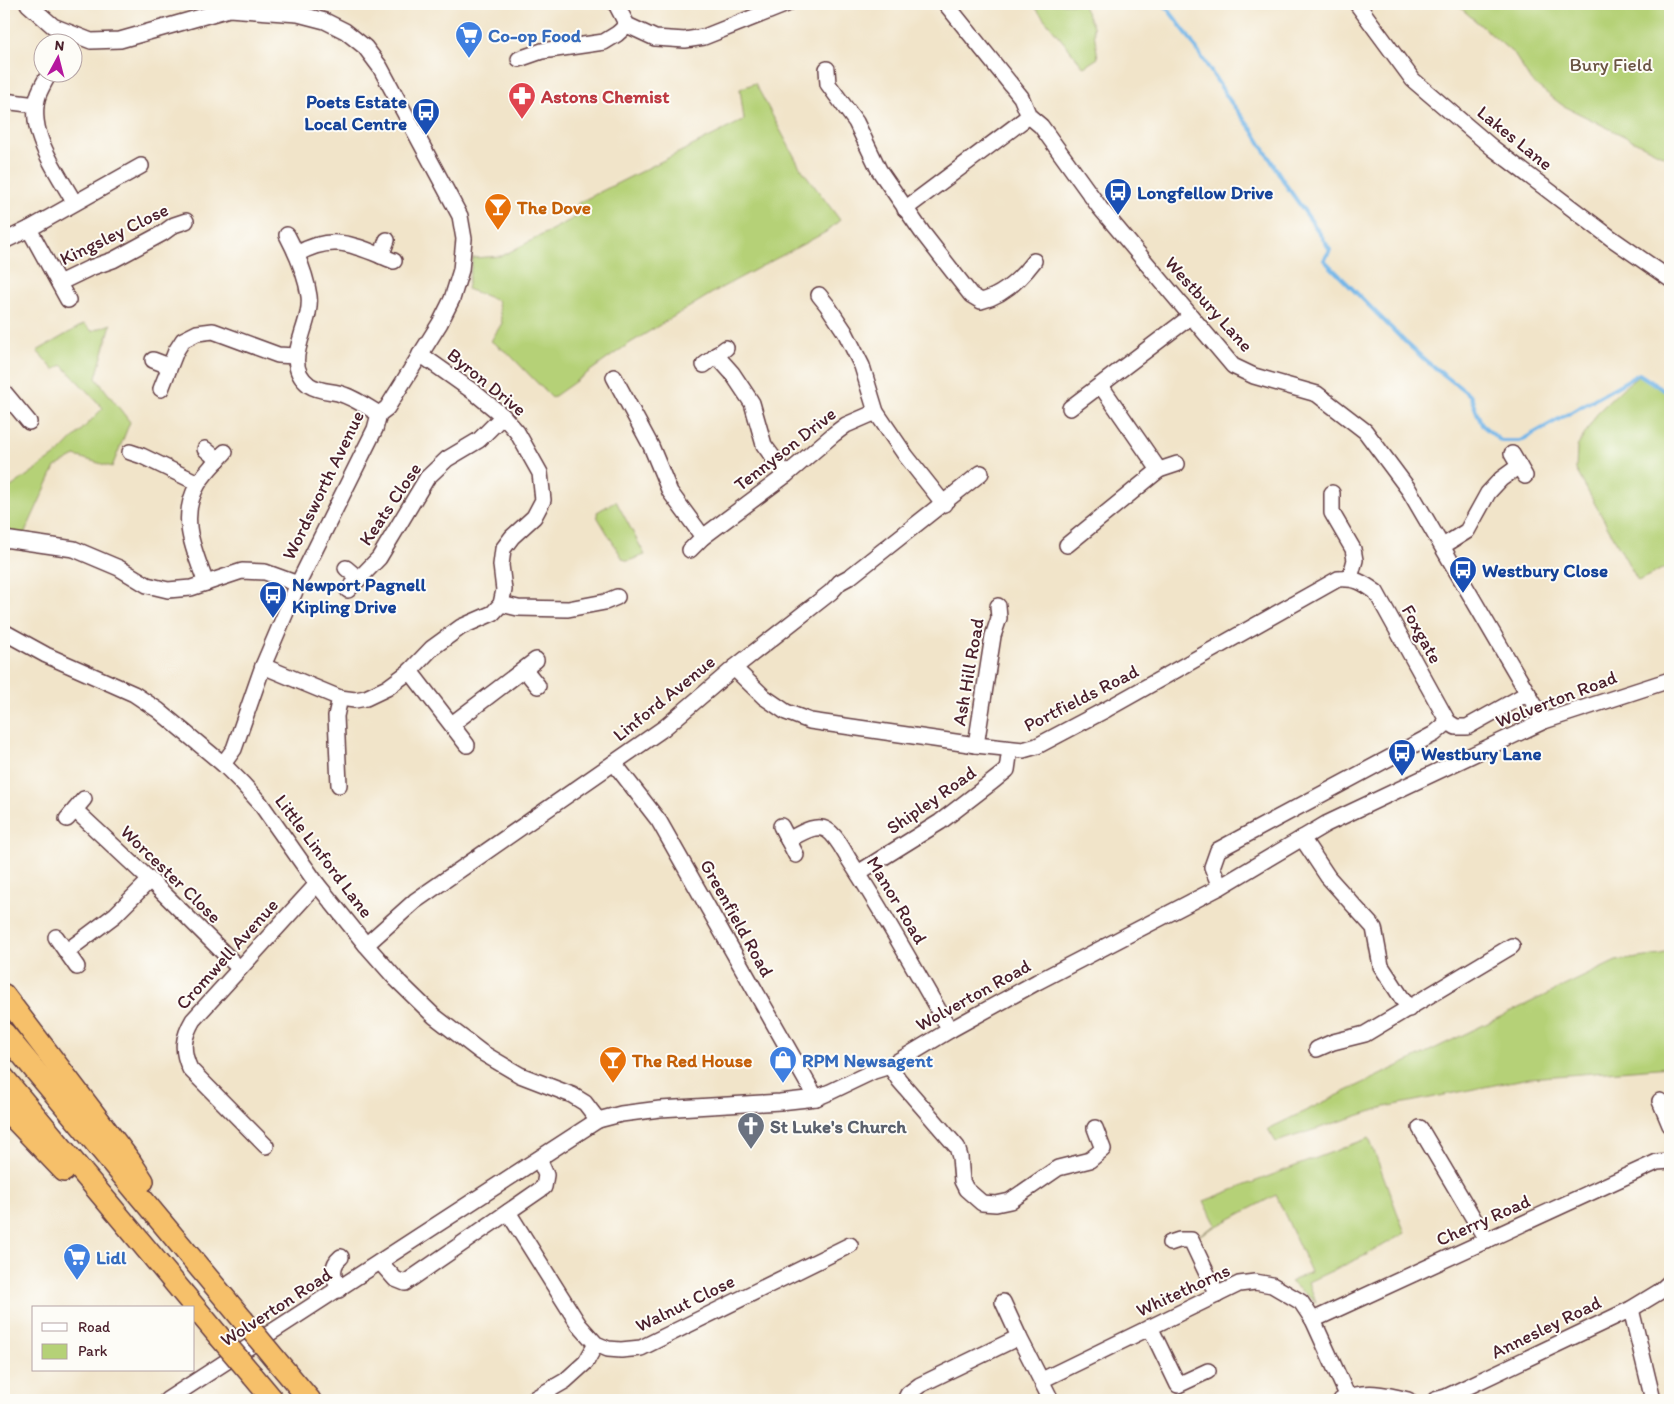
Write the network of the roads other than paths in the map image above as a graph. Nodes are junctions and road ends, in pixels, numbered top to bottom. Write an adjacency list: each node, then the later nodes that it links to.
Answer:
1 (28, 4): 8 (street, Wordsworth Avenue)
2 (616, 4): 7 (street)
3 (787, 4): 7 (street)
4 (946, 4): 15 (street, Westbury Lane)
5 (1357, 4): 26 (street, Lakes Lane)
6 (229, 7): 9 (street, Wordsworth Avenue); 31 (street, Wordsworth Avenue)
7 (627, 25): 10 (street)
8 (60, 32)
9 (82, 40)
10 (520, 59)
11 (827, 69): 18 (street)
12 (45, 82): 14 (street)
13 (4, 101): 14 (street)
14 (36, 105): 17 (street)
15 (1029, 116): 18 (street); 30 (street, Westbury Lane)
16 (141, 166): 17 (street)
17 (74, 202): 20 (street)
18 (905, 209): 25 (street)
19 (186, 221): 27 (street, Kingsley Close)
20 (29, 229): 23 (street); 27 (street, Kingsley Close)
21 (287, 235): 24 (street)
22 (387, 240): 24 (street)
23 (4, 241)
24 (297, 254): 32 (street)
25 (1034, 261)
26 (1670, 279)
27 (59, 283): 28 (street, Kingsley Close)
28 (68, 300)
29 (827, 300): 41 (street)
30 (1190, 317): 37 (street); 58 (street, Westbury Lane)
31 (420, 354): 42 (street, Wordsworth Avenue); 43 (street, Byron Drive)
32 (295, 356): 35 (street); 42 (street)
33 (715, 356): 51 (street)
34 (154, 360): 35 (street)
35 (169, 366): 38 (street)
36 (623, 383): 55 (street)
37 (1101, 386): 40 (street); 49 (street)
38 (161, 389)
39 (4, 392): 44 (street)
40 (1070, 408)
41 (876, 412): 51 (street, Tennyson Drive); 54 (street)
42 (380, 414): 64 (street, Wordsworth Avenue)
43 (502, 416): 62 (street, Keats Close); 67 (street, Byron Drive)
44 (29, 423)
45 (206, 449): 52 (street)
46 (139, 451): 52 (street)
47 (1176, 464): 49 (street)
48 (1519, 465): 58 (street)
49 (1159, 470): 57 (street)
50 (981, 473): 54 (street, Linford Avenue)
51 (786, 475): 55 (street, Tennyson Drive)
52 (198, 483): 63 (street)
53 (1332, 494): 61 (street)
54 (944, 504): 71 (street, Linford Avenue)
55 (703, 537): 59 (street, Tennyson Drive)
56 (4, 539): 63 (street)
57 (1067, 545)
58 (1443, 546): 75 (street, Westbury Lane)
59 (690, 550)
60 (346, 568): 62 (street)
61 (1350, 578): 78 (street, Foxgate); 82 (street, Portfields Road)
62 (359, 579): 65 (street, Keats Close)
63 (206, 583): 64 (street)
64 (298, 584): 70 (street, Wordsworth Avenue)
65 (348, 590)
66 (617, 597): 67 (street)
67 (500, 604): 72 (street)
68 (998, 606): 81 (street, Ash Hill Road)
69 (4, 632): 84 (street, Little Linford Lane)
70 (263, 666): 76 (street); 84 (street, Wordsworth Avenue)
71 (734, 668): 81 (street, Portfields Road); 83 (street, Linford Avenue)
72 (410, 671): 76 (street); 79 (street)
73 (1670, 682): 77 (street, Wolverton Road)
74 (538, 686): 79 (street)
75 (1528, 693): 77 (street, Westbury Lane); 78 (street)
76 (340, 698): 85 (street)
77 (1544, 721): 88 (street, Wolverton Road)
78 (1448, 722): 94 (street)
79 (452, 724): 80 (street)
80 (467, 745)
81 (976, 745): 82 (street, Portfields Road)
82 (1010, 749): 91 (street, Shipley Road)
83 (614, 763): 96 (street, Linford Avenue); 108 (street, Greenfield Road)
84 (223, 764): 93 (street, Little Linford Lane)
85 (339, 785)
86 (75, 809): 92 (street, Worcester Close)
87 (781, 826): 89 (street)
88 (1302, 838): 94 (street, Wolverton Road); 102 (street)
89 (788, 840): 90 (street); 91 (street, Manor Road)
90 (796, 855)
91 (858, 873): 103 (street, Manor Road)
92 (150, 880): 98 (street); 100 (street, Worcester Close)
93 (317, 884): 96 (street, Little Linford Lane); 100 (street, Cromwell Avenue)
94 (1220, 887): 103 (street, Wolverton Road)
95 (56, 937): 98 (street)
96 (366, 945): 111 (street, Little Linford Lane)
97 (1512, 946): 102 (street)
98 (67, 951): 99 (street)
99 (78, 967)
100 (239, 968): 115 (street, Cromwell Avenue)
101 (4, 995): 124 (highway)
102 (1409, 1009): 105 (street)
103 (950, 1030): 106 (street, Wolverton Road)
104 (4, 1033): 124 (highway)
105 (1317, 1049)
106 (890, 1066): 108 (street, Wolverton Road); 113 (street)
107 (4, 1078): 126 (highway)
108 (816, 1098): 111 (street, Wolverton Road)
109 (1660, 1101): 112 (street)
110 (4, 1108): 126 (highway)
111 (598, 1120): 116 (street, Wolverton Road)
112 (1670, 1125)
113 (1095, 1128)
114 (1420, 1128): 119 (street)
115 (266, 1146)
116 (539, 1159): 118 (street); 123 (street, Wolverton Road)
117 (1670, 1162): 119 (street, Cherry Road)
118 (508, 1212): 123 (street); 136 (street)
119 (1487, 1241): 133 (street, Cherry Road)
120 (1170, 1243): 128 (street)
121 (850, 1245): 136 (street, Walnut Close)
122 (341, 1257): 127 (street)
123 (380, 1262): 127 (street, Wolverton Road)
124 (201, 1270): 142 (highway, bridge)
125 (1670, 1282): 132 (street, Annesley Road)
126 (177, 1287): 130 (highway, bridge)
127 (339, 1290): 140 (street, Wolverton Road)
128 (1217, 1294): 133 (street, Whitethorns); 134 (street, Whitethorns)
129 (1003, 1302): 135 (street)
130 (193, 1306)
131 (195, 1308): 141 (highway, bridge)
132 (1631, 1309): 147 (street, Annesley Road); 148 (street)
133 (1313, 1320): 139 (street, Whitethorns)
134 (1150, 1327): 137 (street); 138 (street, Whitethorns)
135 (1019, 1337): 138 (street); 144 (street)
136 (596, 1344): 143 (street)
137 (1208, 1371)
138 (1042, 1380): 145 (street)
139 (1345, 1399): 146 (street)
140 (167, 1400)
141 (273, 1400)
142 (310, 1400)
143 (532, 1400)
144 (905, 1400)
145 (1051, 1400)
146 (1408, 1400)
147 (1435, 1400)
148 (1653, 1400)

